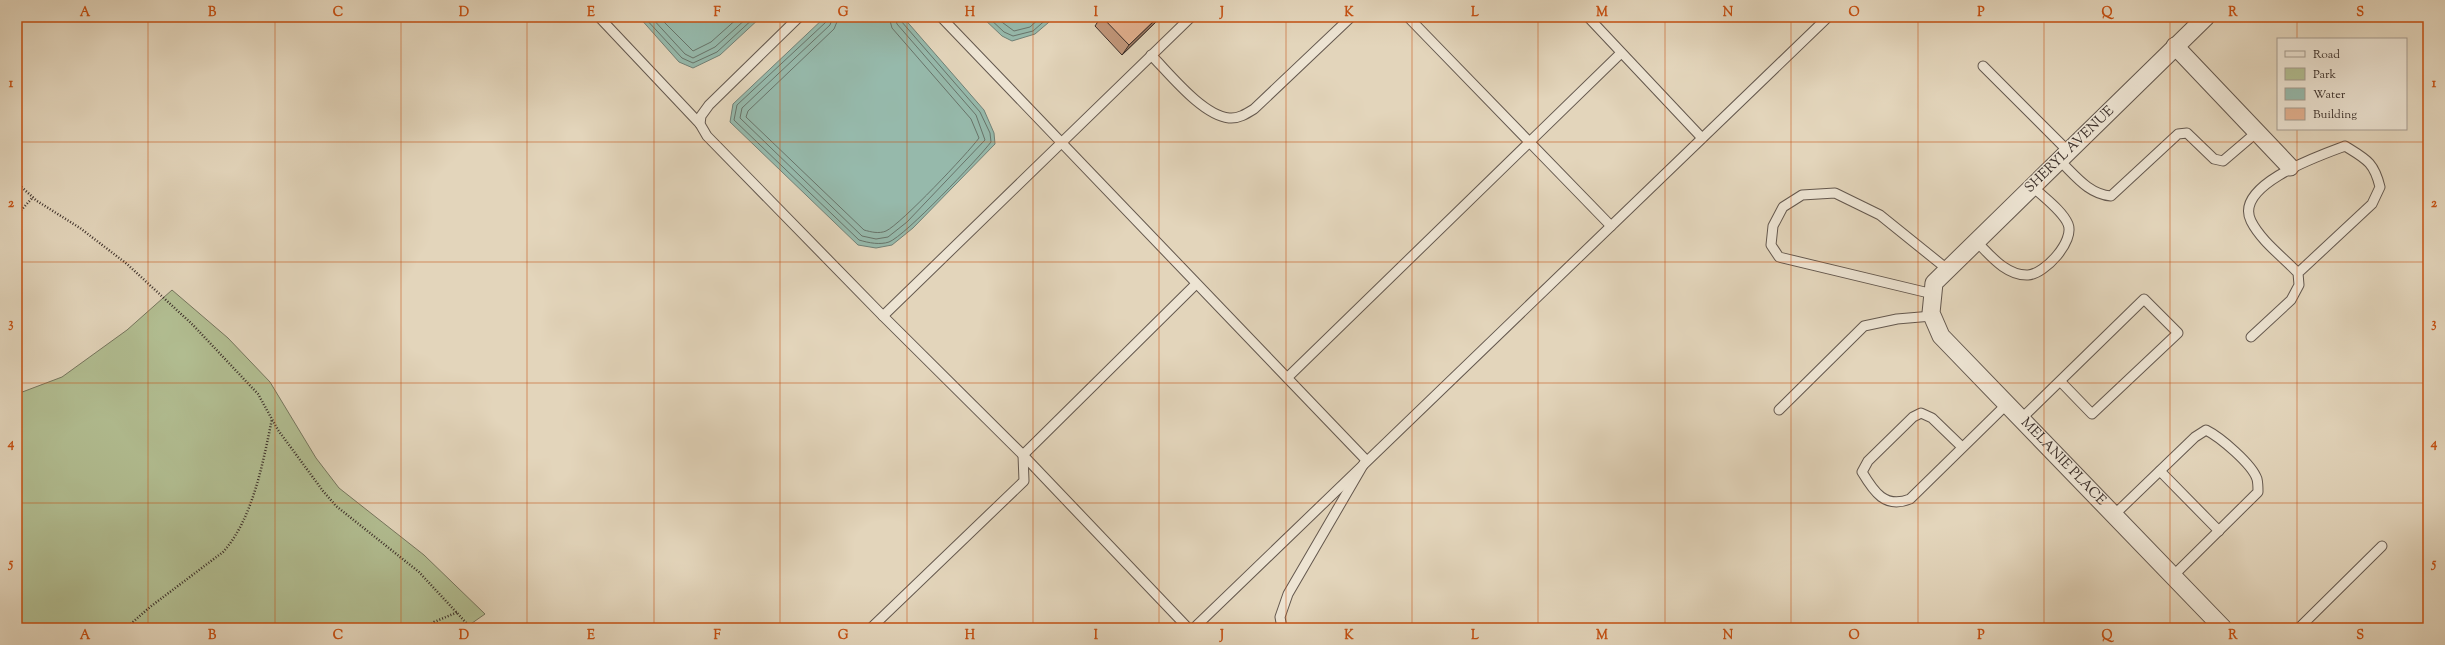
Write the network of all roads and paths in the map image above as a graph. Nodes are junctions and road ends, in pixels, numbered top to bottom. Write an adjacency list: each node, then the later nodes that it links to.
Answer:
1 (599, 17): 14 (lane)
2 (799, 17): 14 (lane)
3 (941, 17): 17 (lane)
4 (1190, 17): 12 (lane)
5 (1351, 17): 12 (lane)
6 (1408, 17): 18 (lane)
7 (1588, 17): 11 (lane)
8 (1828, 17): 16 (lane)
9 (2206, 17): 10 (street, SHERYL AVENUE)
10 (2175, 46): 15 (street); 19 (street, SHERYL AVENUE)
11 (1621, 53): 16 (lane); 18 (lane)
12 (1151, 55): 17 (lane)
13 (1983, 66): 19 (lane)
14 (700, 124): 31 (lane)
15 (2257, 132): 19 (lane); 20 (street)
16 (1702, 138): 25 (lane)
17 (1060, 144): 29 (lane); 31 (lane)
18 (1529, 144): 25 (lane); 34 (lane)
19 (2064, 155): 22 (street, SHERYL AVENUE)
20 (2290, 167): 28 (lane); 28 (lane)
21 (17, 183): 23 (path)
22 (2032, 186): 26 (street, SHERYL AVENUE); 26 (lane)
23 (33, 197): 24 (path); 38 (path)
24 (17, 215)
25 (1611, 226): 42 (lane)
26 (1976, 241): 27 (street, SHERYL AVENUE)
27 (1947, 269): 30 (street, SHERYL AVENUE); 30 (lane)
28 (2298, 273): 33 (lane)
29 (1196, 284): 34 (lane); 41 (lane)
30 (1933, 288): 32 (street, MELANIE PLACE)
31 (883, 316): 41 (lane)
32 (1932, 316): 36 (street, MELANIE PLACE); 37 (lane)
33 (2251, 337)
34 (1288, 377): 42 (lane)
35 (2060, 381): 35 (lane); 39 (lane)
36 (2007, 404): 39 (street, MELANIE PLACE); 40 (lane)
37 (1779, 410)
38 (272, 419): 48 (path); 49 (path)
39 (2021, 419): 44 (street, MELANIE PLACE)
40 (1962, 447): 40 (lane)
41 (1023, 455): 52 (lane); 53 (lane)
42 (1366, 460): 54 (lane); 55 (lane)
43 (2160, 471): 44 (lane); 45 (lane); 45 (lane)
44 (2114, 515): 47 (street, MELANIE PLACE)
45 (2219, 531): 47 (lane)
46 (2382, 546): 57 (lane)
47 (2173, 576): 56 (street, MELANIE PLACE)
48 (458, 612): 50 (path); 51 (path)
49 (126, 628)
50 (427, 628)
51 (472, 628)
52 (871, 628)
53 (1188, 628)
54 (1194, 628)
55 (1282, 628)
56 (2223, 628)
57 (2300, 628)

